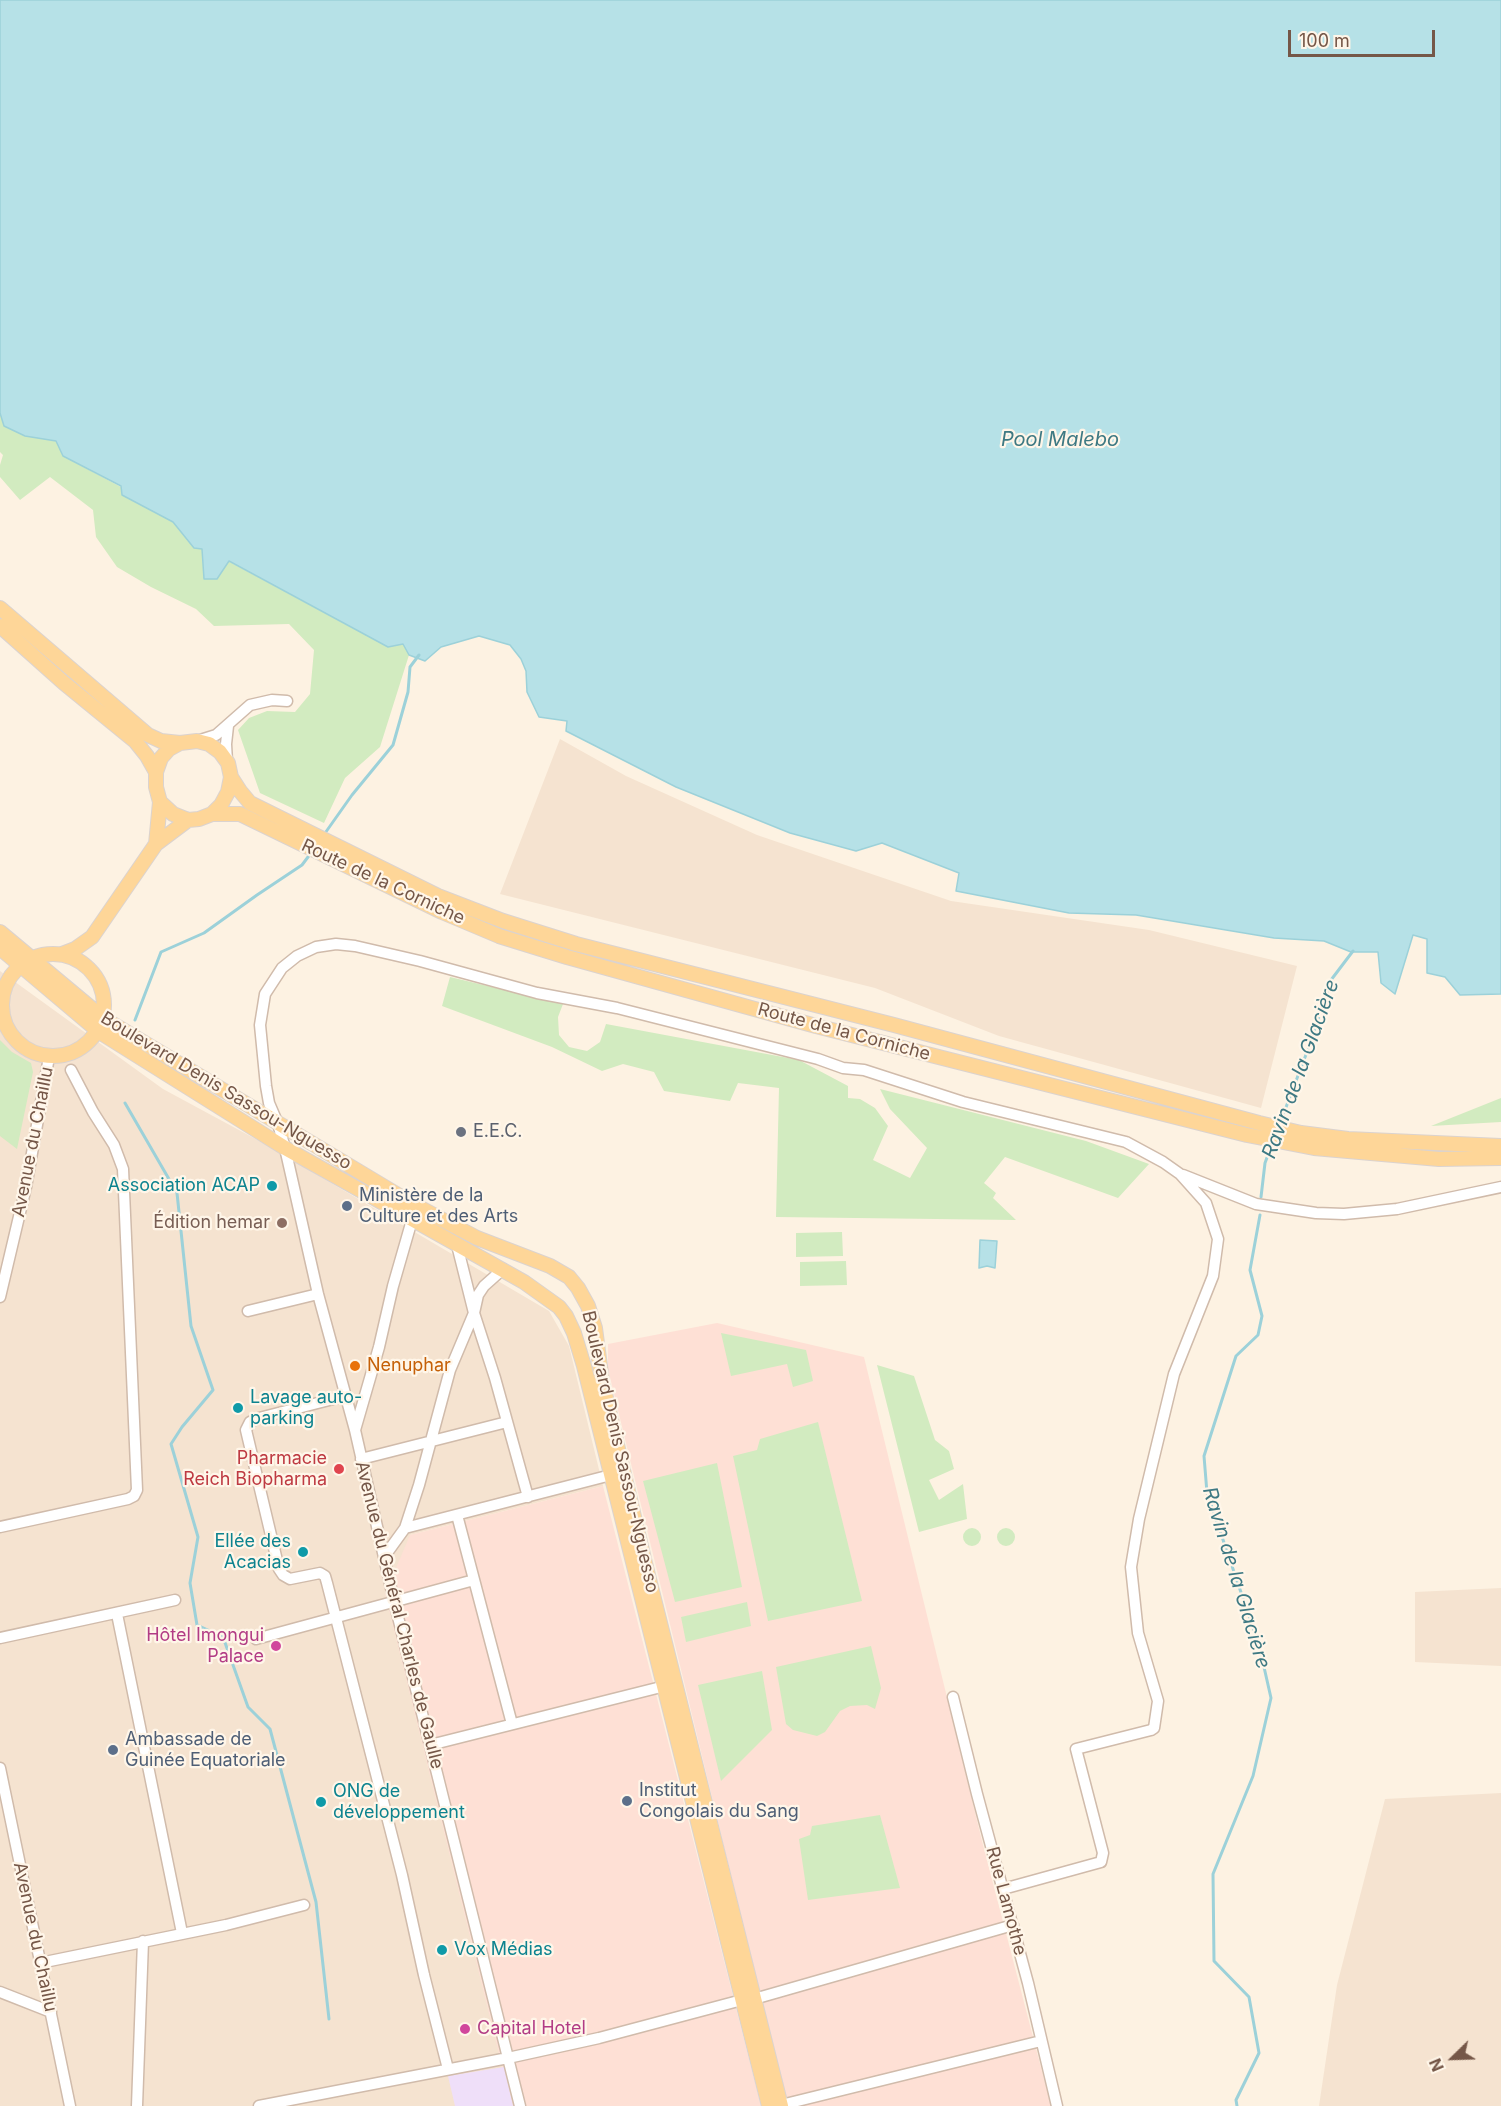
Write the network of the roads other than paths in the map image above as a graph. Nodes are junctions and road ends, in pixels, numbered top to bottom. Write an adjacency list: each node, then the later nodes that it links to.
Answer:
1 (0, 608): 6 (main road)
2 (0, 626): 8 (main road)
3 (287, 701): 4 (street)
4 (228, 726): 5 (street); 7 (street)
5 (196, 741): 6 (main road); 7 (main road)
6 (180, 743): 8 (main road)
7 (228, 763): 9 (main road)
8 (156, 772): 10 (main road)
9 (231, 777): 11 (main road); 13 (main road, Route de la Corniche)
10 (160, 802): 12 (main road); 14 (main road)
11 (212, 814): 12 (main road); 13 (main road, Route de la Corniche)
12 (188, 820): 14 (main road)
13 (271, 822): 27 (main road, Route de la Corniche); 29 (main road, Route de la Corniche)
14 (156, 844): 16 (main road)
15 (0, 932): 19 (main road, Boulevard Denis Sassou-Nguesso)
16 (92, 937): 18 (main road); 20 (main road)
17 (0, 948): 19 (main road, Boulevard Denis Sassou-Nguesso)
18 (62, 954): 19 (main road); 20 (main road)
19 (26, 962): 21 (main road); 23 (main road, Boulevard Denis Sassou-Nguesso)
20 (92, 972): 23 (main road)
21 (2, 994): 22 (main road)
22 (1, 1011): 24 (main road)
23 (100, 1024): 24 (main road); 26 (main road, Boulevard Denis Sassou-Nguesso); 28 (main road, Boulevard Denis Sassou-Nguesso)
24 (49, 1057): 36 (street, Avenue du Chaillu)
25 (71, 1070): 47 (street)
26 (278, 1124): 28 (street, Avenue du Général Charles de Gaulle); 30 (street, Avenue du Général Charles de Gaulle); 57 (main road, Boulevard Denis Sassou-Nguesso)
27 (1501, 1146)
28 (285, 1148): 32 (main road, Boulevard Denis Sassou-Nguesso); 35 (street, Avenue du Général Charles de Gaulle)
29 (1501, 1158)
30 (1180, 1174): 31 (street); 62 (street)
31 (1501, 1187)
32 (412, 1220): 33 (main road, Boulevard Denis Sassou-Nguesso); 41 (street)
33 (457, 1245): 34 (main road, Boulevard Denis Sassou-Nguesso); 38 (street)
34 (503, 1269): 38 (street); 44 (main road, Boulevard Denis Sassou-Nguesso)
35 (318, 1294): 37 (street); 39 (street, Avenue du Général Charles de Gaulle)
36 (0, 1297)
37 (248, 1311)
38 (474, 1313): 40 (street); 42 (street)
39 (345, 1396): 41 (street, Avenue du Général Charles de Gaulle); 54 (street)
40 (507, 1422): 42 (street); 45 (street)
41 (355, 1430): 43 (street, Avenue du Général Charles de Gaulle)
42 (432, 1442): 43 (street); 48 (street)
43 (361, 1459): 49 (street, Avenue du Général Charles de Gaulle)
44 (611, 1475): 45 (street); 57 (main road, Boulevard Denis Sassou-Nguesso)
45 (528, 1497): 46 (street)
46 (457, 1515): 48 (street); 50 (street)
47 (0, 1527)
48 (405, 1528): 49 (street)
49 (384, 1557): 52 (street, Avenue du Général Charles de Gaulle)
50 (474, 1580): 52 (street); 59 (street)
51 (176, 1600): 53 (street)
52 (394, 1601): 54 (street); 60 (street, Avenue du Général Charles de Gaulle)
53 (117, 1614): 55 (street); 65 (street)
54 (336, 1617): 56 (street); 73 (street)
55 (0, 1638)
56 (256, 1639)
57 (669, 1685): 59 (street); 69 (main road, Boulevard Denis Sassou-Nguesso)
58 (953, 1697): 62 (street, Rue Lamothe)
59 (512, 1724): 60 (street)
60 (430, 1745): 72 (street, Avenue du Général Charles de Gaulle)
61 (0, 1768): 67 (street, Avenue du Chaillu)
62 (1003, 1889): 64 (street, Rue Lamothe)
63 (304, 1905): 65 (street)
64 (1013, 1925): 69 (street); 71 (street, Rue Lamothe)
65 (182, 1933): 66 (street)
66 (143, 1941): 67 (street); 75 (street)
67 (40, 1963): 70 (street, Avenue du Chaillu)
68 (0, 1992): 70 (street)
69 (748, 1999): 72 (street); 78 (main road, Boulevard Denis Sassou-Nguesso)
70 (51, 2012): 74 (street, Avenue du Chaillu)
71 (1041, 2041): 78 (street); 79 (street, Rue Lamothe)
72 (508, 2058): 73 (street); 77 (street, Avenue du Général Charles de Gaulle)
73 (448, 2069): 76 (street)
74 (70, 2106)
75 (137, 2106)
76 (259, 2106)
77 (520, 2106)
78 (777, 2106)
79 (1057, 2106)

